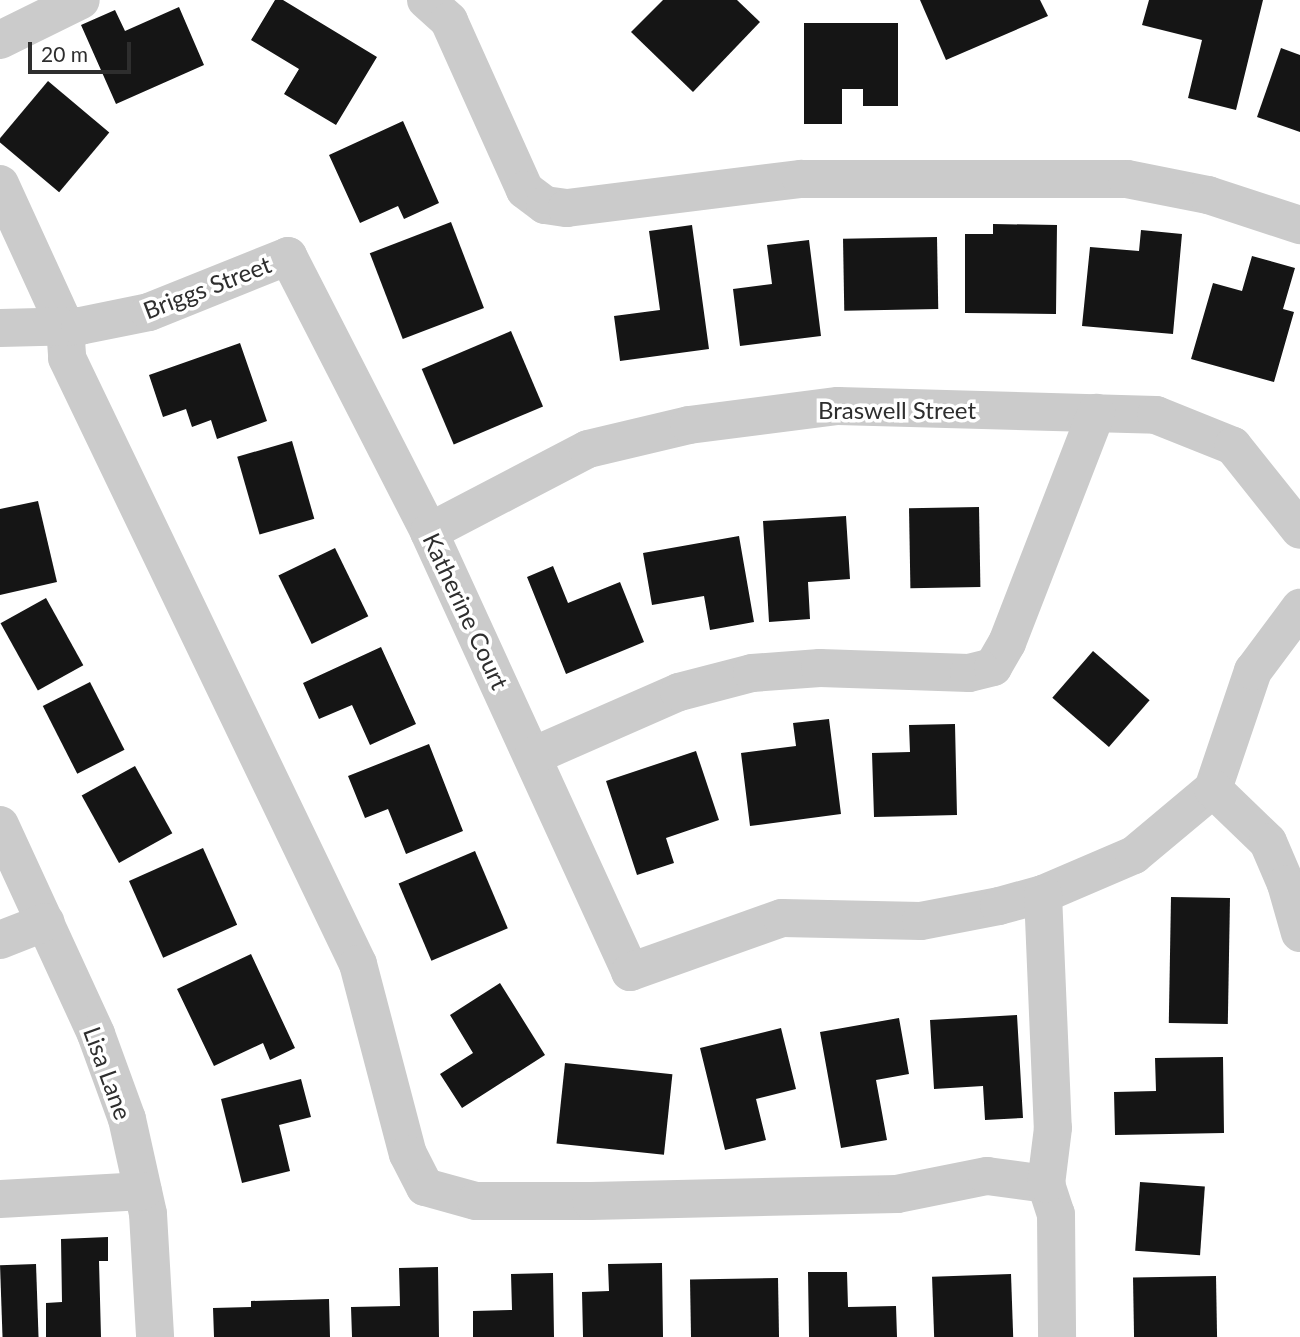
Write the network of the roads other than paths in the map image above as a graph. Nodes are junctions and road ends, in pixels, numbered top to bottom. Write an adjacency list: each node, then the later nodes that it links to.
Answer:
1 (81, 0): 3 (street)
2 (426, 0): 5 (street)
3 (0, 40)
4 (0, 184): 7 (street)
5 (1300, 225)
6 (288, 256): 7 (street, Briggs Street); 11 (street, Katherine Court)
7 (65, 326): 8 (street, Briggs Street); 20 (street)
8 (0, 328)
9 (1096, 413): 10 (street, Braswell Street); 11 (street, Braswell Street); 13 (street)
10 (1300, 530)
11 (429, 532): 13 (street, Katherine Court)
12 (1300, 608): 14 (street)
13 (533, 756): 16 (street, Katherine Court)
14 (1213, 789): 16 (street); 18 (street)
15 (0, 825): 17 (street, Lisa Lane)
16 (1043, 894): 20 (street)
17 (46, 922): 19 (street); 21 (street, Lisa Lane)
18 (1300, 933)
19 (0, 940)
20 (1046, 1184): 24 (street)
21 (143, 1191): 22 (street); 23 (street, Lisa Lane)
22 (0, 1199)
23 (155, 1337)
24 (1057, 1337)

